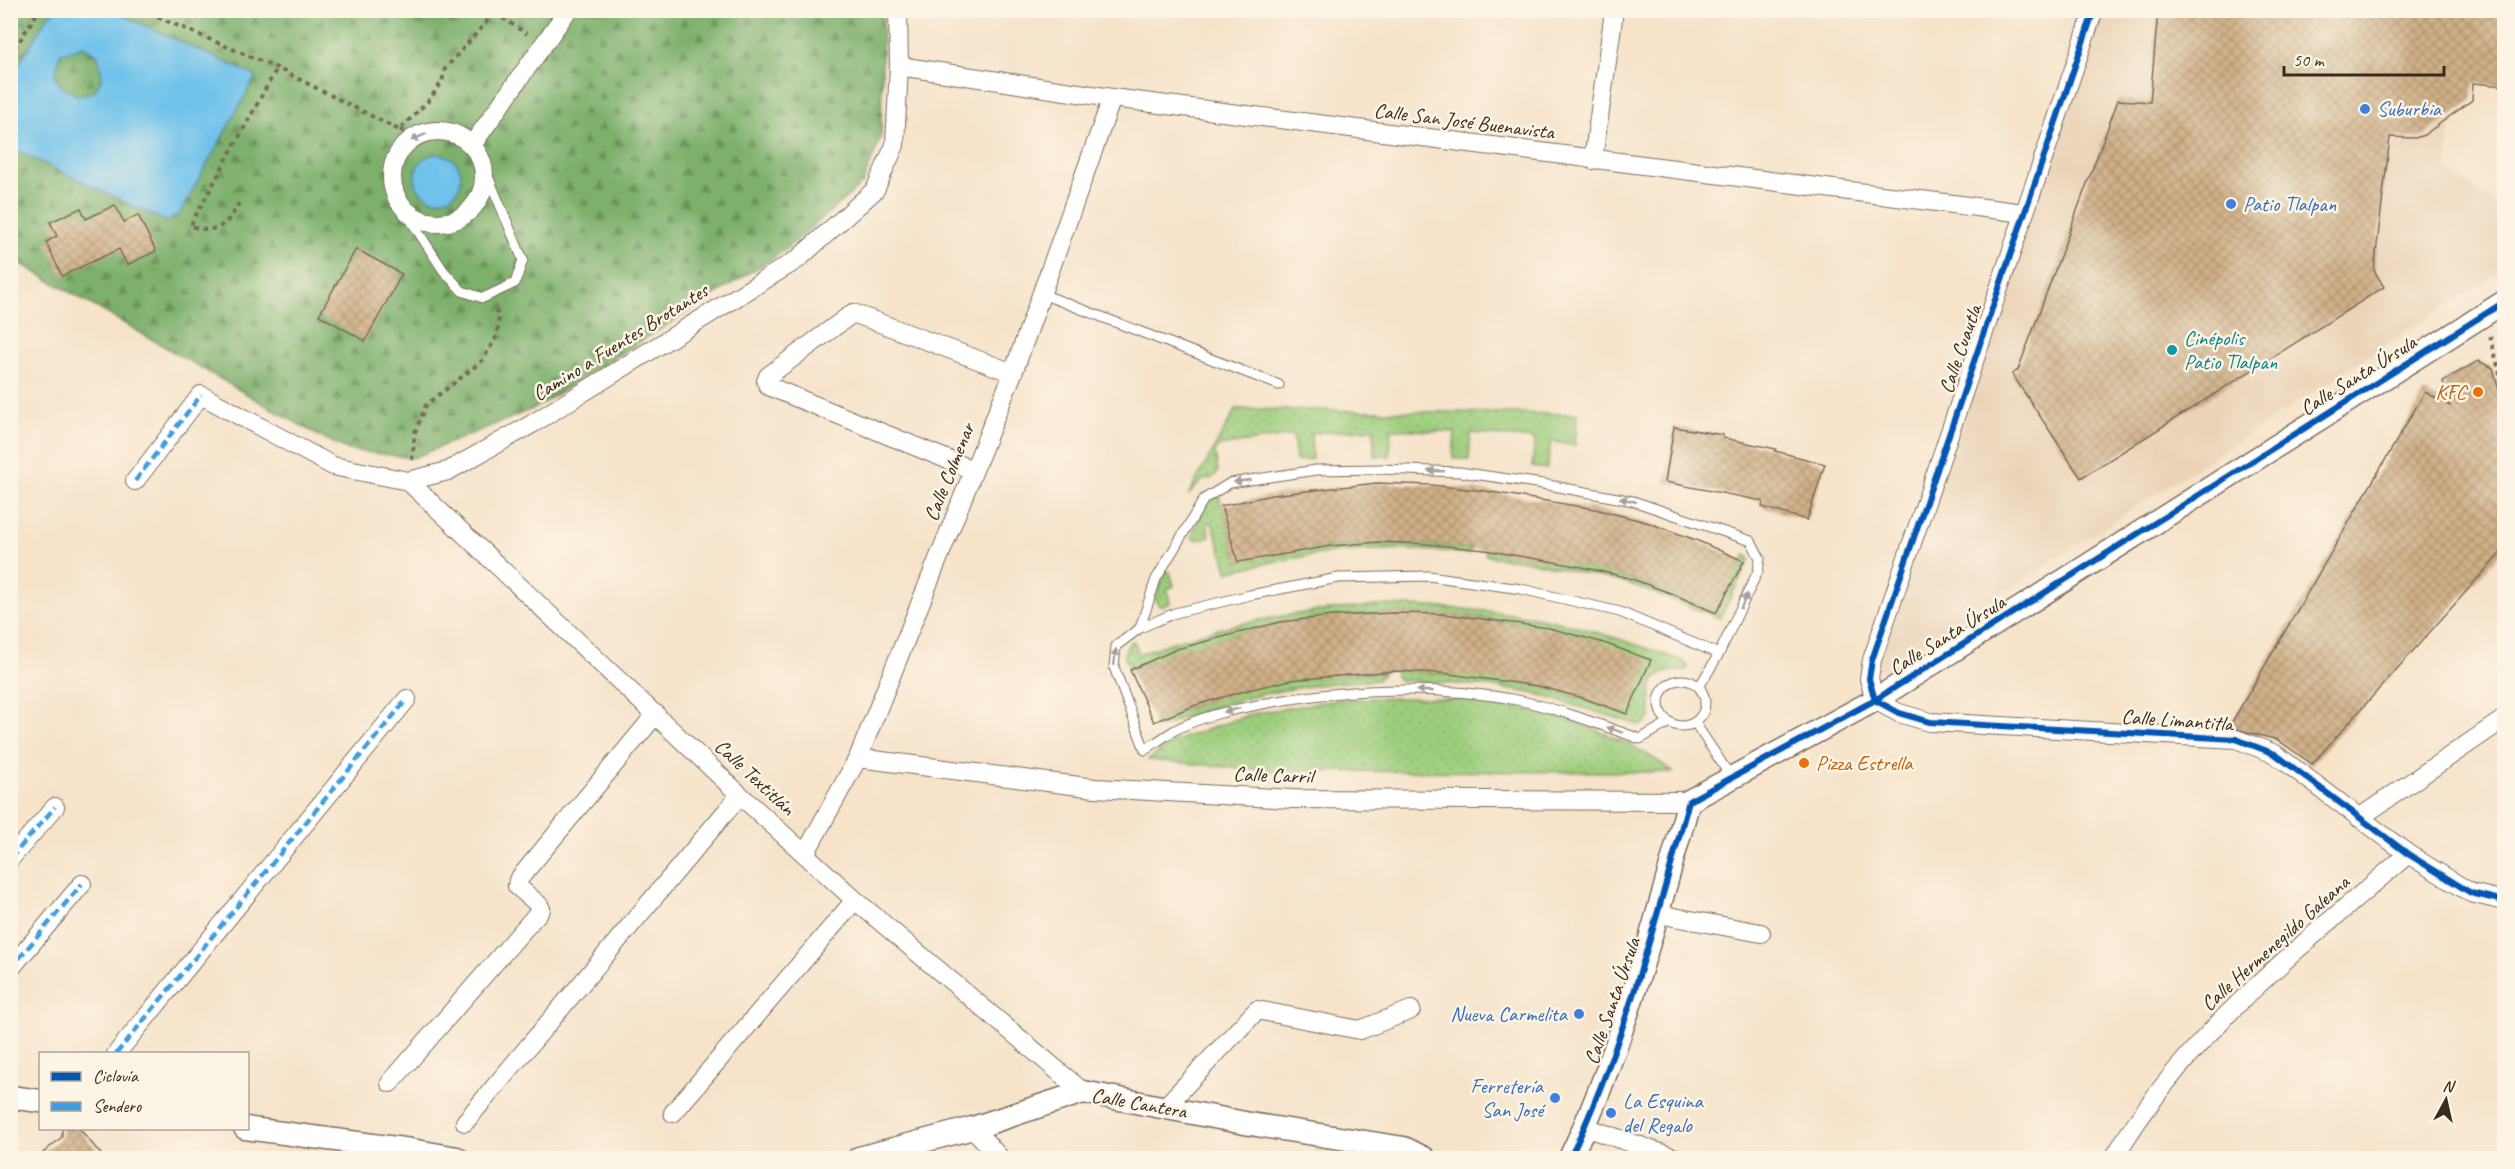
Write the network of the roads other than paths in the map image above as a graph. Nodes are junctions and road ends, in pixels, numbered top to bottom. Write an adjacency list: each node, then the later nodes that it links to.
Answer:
1 (568, 10): 7 (street)
2 (898, 10): 5 (street, Camino a Fuentes Brotantes)
3 (2094, 10): 11 (street, Calle Cuautla)
4 (1613, 19): 8 (street)
5 (899, 66): 6 (street, Calle San José Buenavista); 18 (street, Camino a Fuentes Brotantes)
6 (1112, 98): 8 (street, Calle San José Buenavista); 12 (street, Calle Colmenar)
7 (472, 145): 9 (street); 10 (street, one-way to 10)
8 (1593, 160): 11 (street, Calle San José Buenavista)
9 (482, 162): 10 (street); 10 (lane)
10 (395, 196)
11 (2024, 213): 23 (street, Calle Cuautla)
12 (1042, 294): 14 (street, Calle Colmenar); 15 (lane)
13 (2505, 302): 23 (street, Calle Santa Úrsula)
14 (1013, 373): 16 (street, Calle Colmenar); 16 (street)
15 (1279, 385)
16 (974, 470): 28 (street, Calle Colmenar)
17 (135, 480): 18 (street, Camino a Fuentes Brotantes)
18 (408, 481): 24 (street, Calle Textitlán)
19 (1140, 627): 20 (lane); 20 (lane, one-way to 19); 26 (lane, one-way to 19)
20 (1719, 654): 21 (lane)
21 (1699, 687): 26 (lane); 27 (lane)
22 (407, 699): 44 (street)
23 (1875, 700): 29 (street, Calle Santa Úrsula); 33 (street, Calle Limantitla)
24 (656, 714): 30 (street, Calle Textitlán); 45 (street)
25 (2505, 719): 33 (street)
26 (1668, 723): 27 (lane)
27 (1695, 723): 29 (lane)
28 (858, 758): 31 (street, Calle Carril); 34 (street, Calle Colmenar)
29 (1731, 777): 31 (street, Calle Santa Úrsula)
30 (741, 795): 34 (street, Calle Textitlán); 51 (street)
31 (1689, 801): 40 (street, Calle Santa Úrsula)
32 (55, 807): 36 (street)
33 (2359, 818): 35 (street, Calle Limantitla)
34 (805, 854): 38 (street, Calle Textitlán)
35 (2408, 854): 39 (street, Calle Limantitla); 61 (street, Calle Hermenegildo Galeana)
36 (10, 859)
37 (82, 884): 42 (street)
38 (855, 900): 46 (street, Calle Textitlán); 50 (street)
39 (2505, 901)
40 (1658, 914): 41 (street); 52 (street, Calle Santa Úrsula)
41 (1761, 933)
42 (10, 969)
43 (1411, 1010): 49 (street)
44 (117, 1052)
45 (390, 1083)
46 (1083, 1092): 49 (street, Calle Cantera); 53 (street, Calle Cantera)
47 (10, 1097): 48 (street)
48 (39, 1101)
49 (1164, 1108): 58 (street, Calle Cantera)
50 (673, 1113)
51 (465, 1122)
52 (1585, 1127): 59 (street, Calle Santa Úrsula); 60 (street)
53 (973, 1128): 56 (street, Calle Cantera); 57 (street)
54 (249, 1129): 55 (street)
55 (457, 1158)
56 (859, 1158)
57 (1000, 1158)
58 (1424, 1158)
59 (1570, 1158)
60 (1675, 1158)
61 (2114, 1158)

